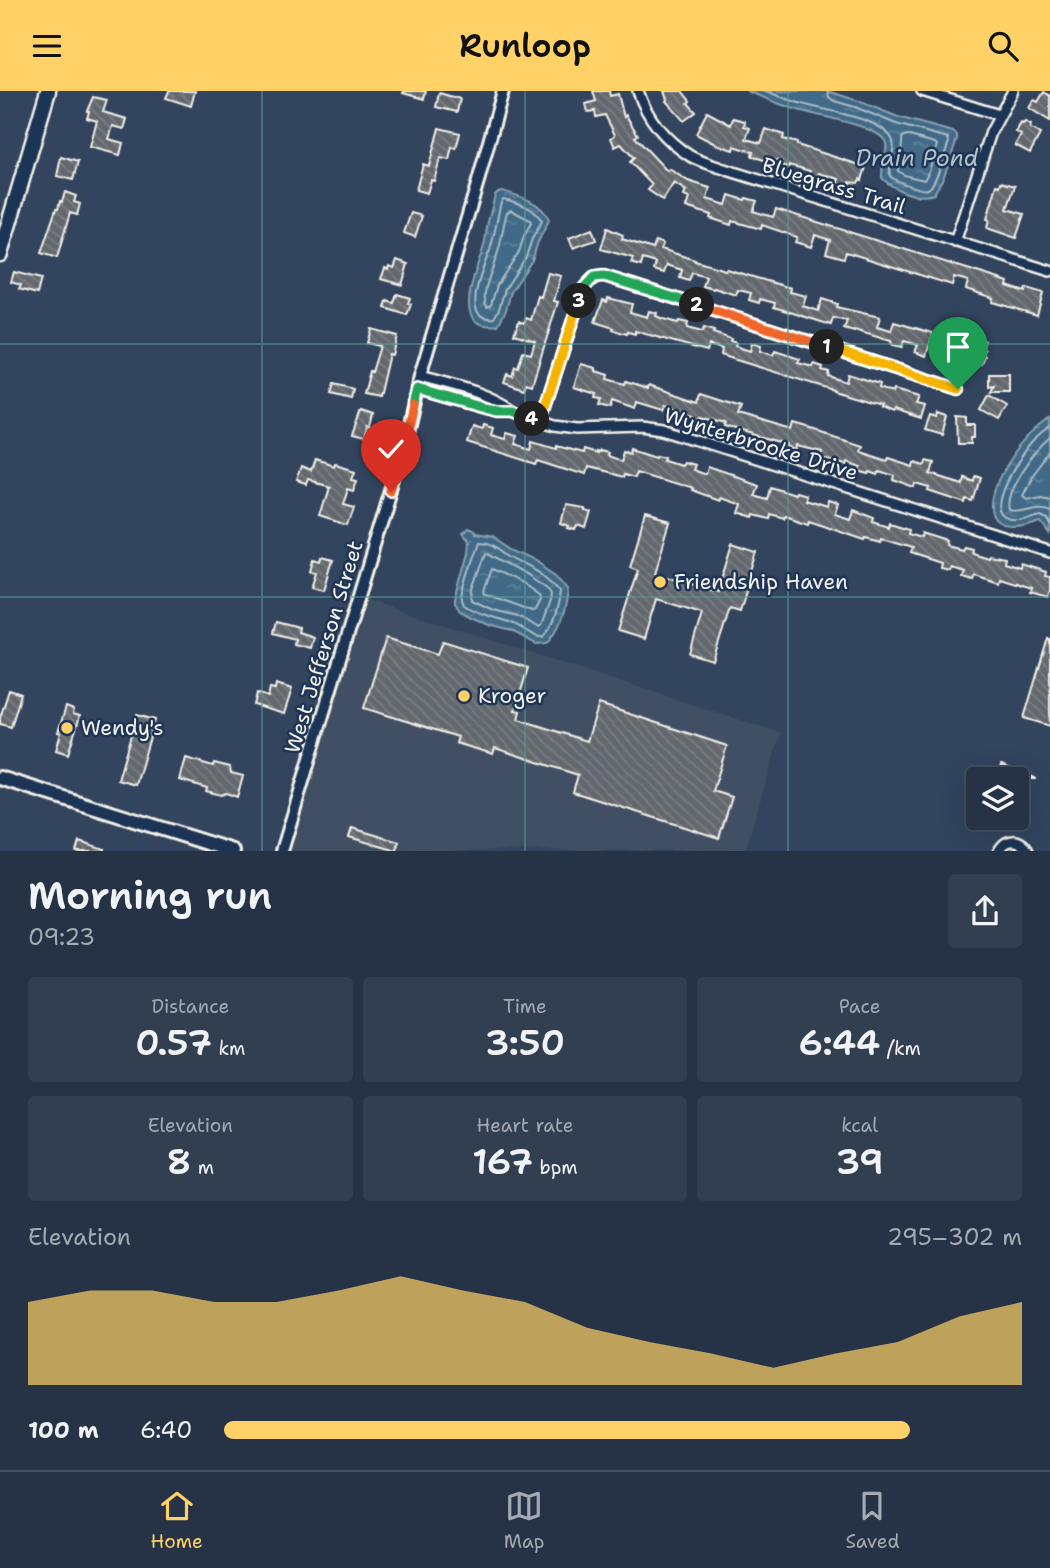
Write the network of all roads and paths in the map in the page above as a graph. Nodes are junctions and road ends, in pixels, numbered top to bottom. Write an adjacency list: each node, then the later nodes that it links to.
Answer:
1 (48, 91): 8 (main road)
2 (503, 91): 10 (street, West Jefferson Street)
3 (638, 91): 7 (street, Bluegrass Trail)
4 (922, 91): 6 (street)
5 (1013, 91): 6 (street)
6 (999, 115): 7 (street)
7 (955, 242): 9 (street, Bluegrass Trail)
8 (0, 254)
9 (1050, 271)
10 (420, 376): 11 (street, West Jefferson Street); 13 (street)
11 (417, 389): 13 (street, Wynterbrooke Drive); 18 (street, West Jefferson Street)
12 (958, 389): 14 (street)
13 (513, 411): 14 (street, Wynterbrooke Drive)
14 (540, 422): 15 (street, Wynterbrooke Drive)
15 (1050, 553)
16 (0, 778): 17 (main road)
17 (233, 851)
18 (282, 851)
19 (999, 851): 20 (street)
20 (1028, 851)

